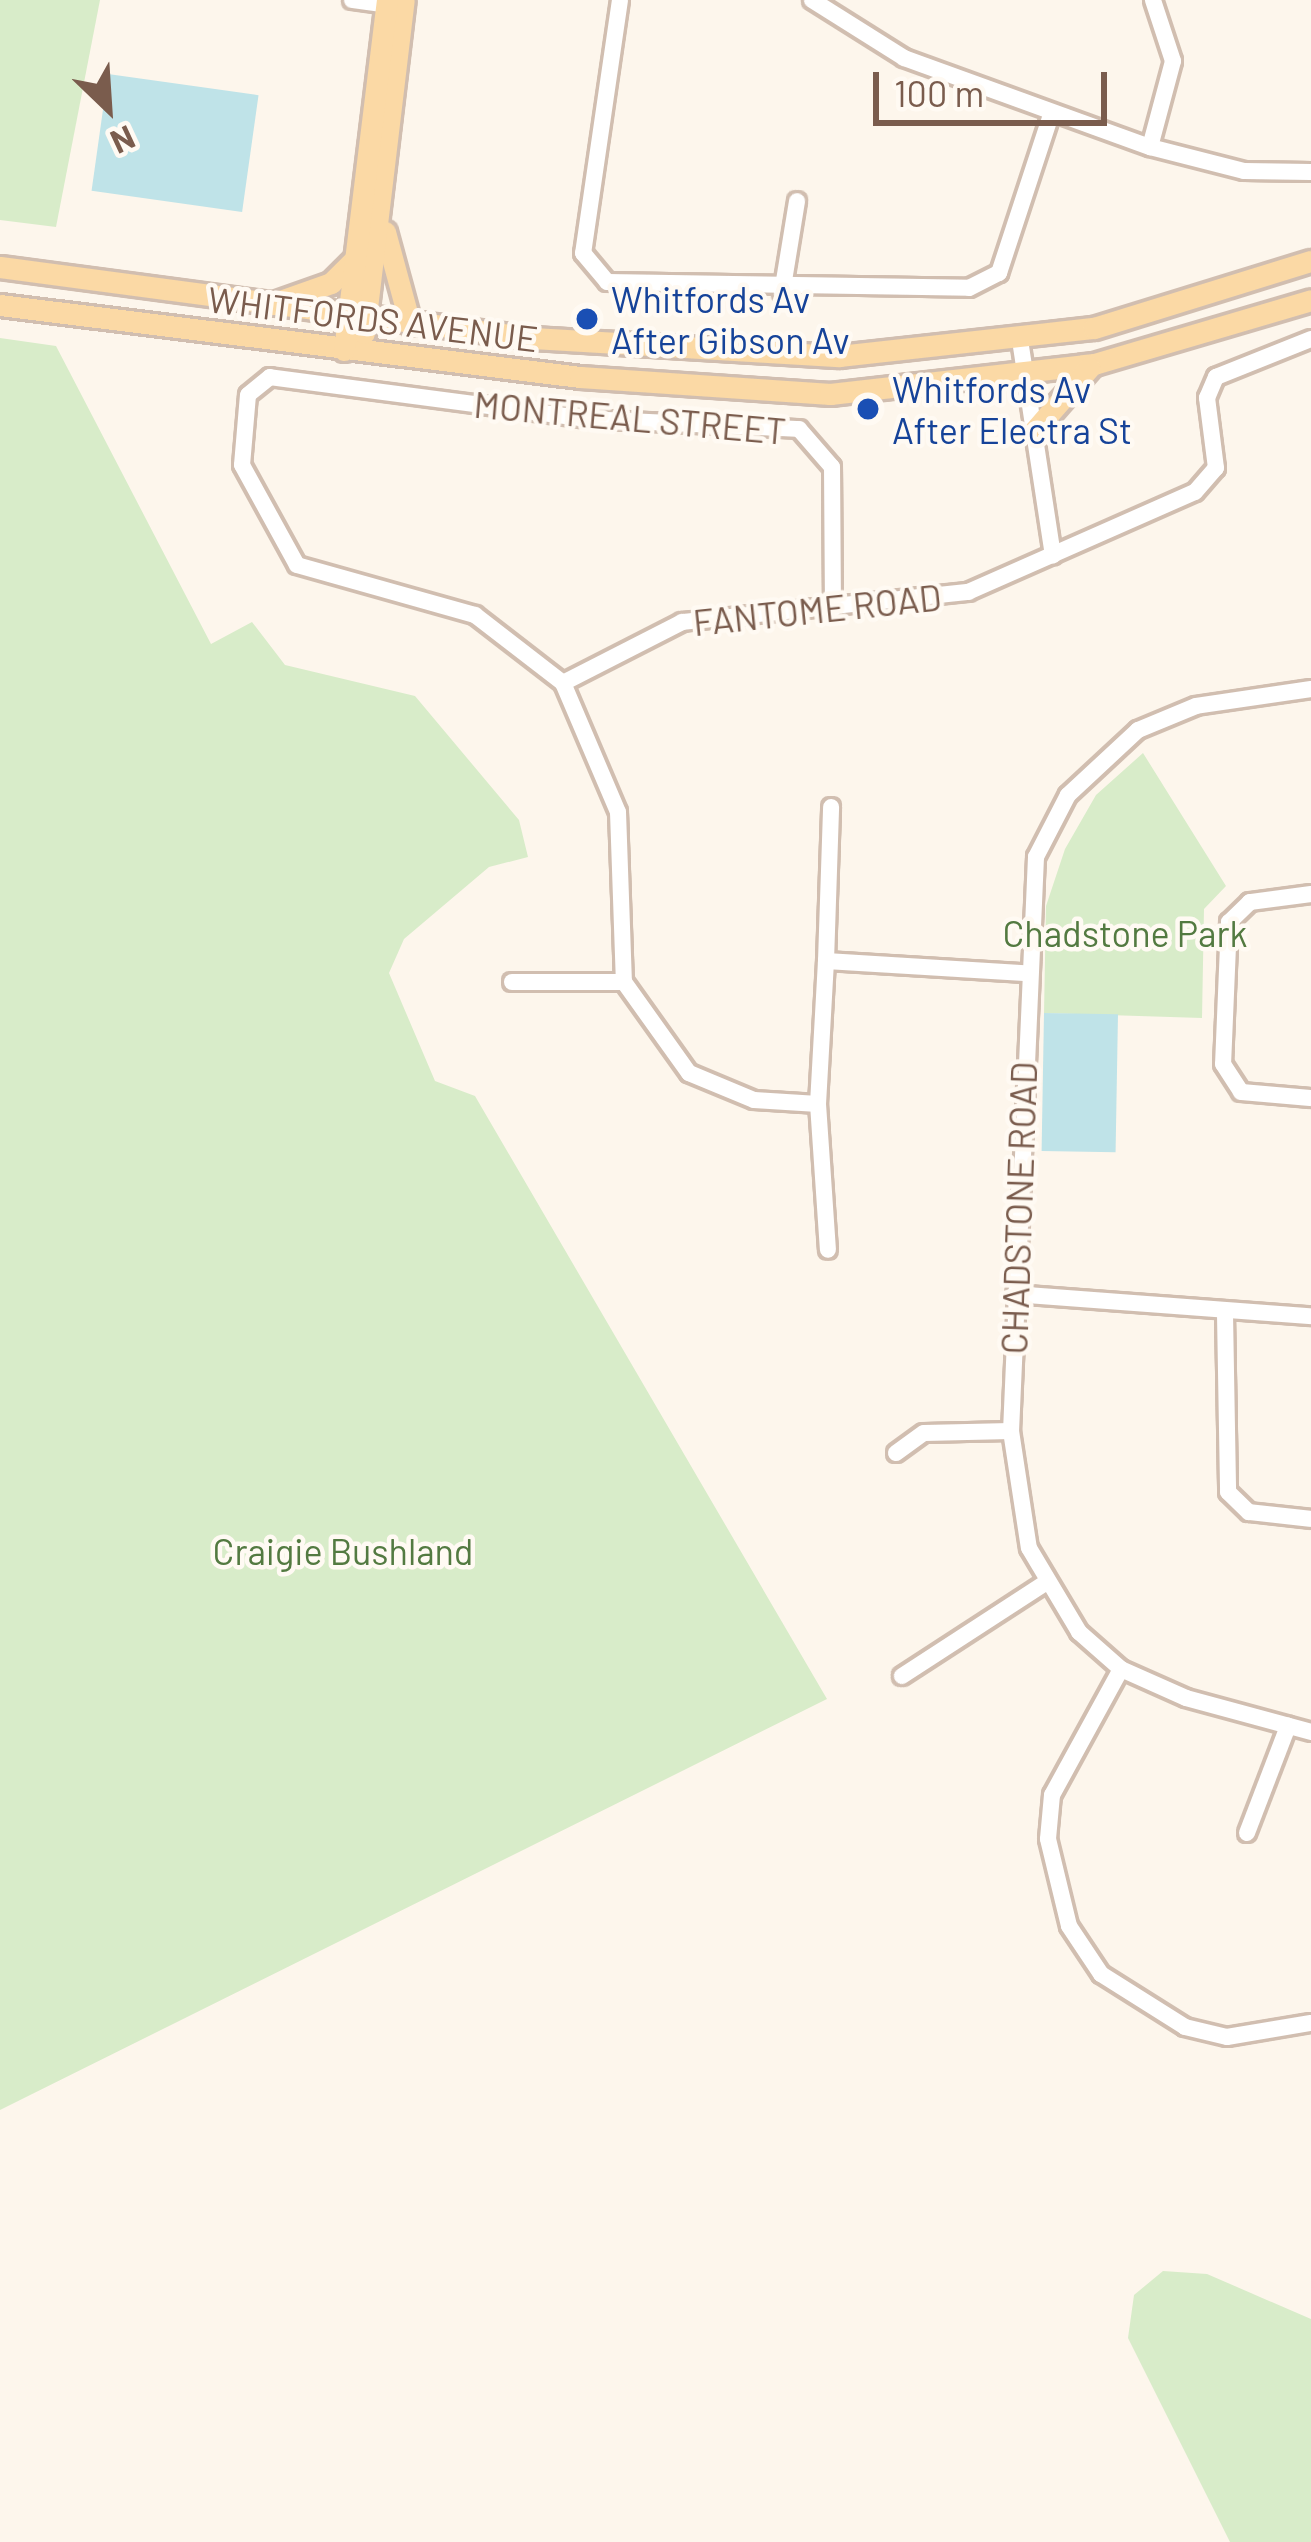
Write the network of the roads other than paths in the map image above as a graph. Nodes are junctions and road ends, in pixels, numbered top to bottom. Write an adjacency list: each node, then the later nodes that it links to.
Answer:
1 (352, 0): 5 (street)
2 (620, 0): 14 (street)
3 (812, 0): 6 (street)
4 (1153, 0): 7 (street)
5 (396, 3): 10 (main road); 11 (main road)
6 (1052, 112): 7 (street); 14 (street)
7 (1150, 147): 8 (street)
8 (1311, 172)
9 (796, 201): 14 (street)
10 (381, 213): 18 (main road); 19 (main road)
11 (358, 253): 17 (main road); 18 (main road)
12 (1311, 262): 21 (main road, WHITFORDS AVENUE)
13 (0, 267): 17 (main road, WHITFORDS AVENUE)
14 (782, 293)
15 (1311, 300): 23 (main road, WHITFORDS AVENUE)
16 (0, 305): 22 (main road, WHITFORDS AVENUE)
17 (266, 307): 18 (main road, WHITFORDS AVENUE)
18 (357, 318): 19 (main road, WHITFORDS AVENUE); 22 (main road)
19 (410, 324): 21 (main road, WHITFORDS AVENUE)
20 (1311, 339): 26 (street, FANTOME ROAD)
21 (1020, 340): 24 (street)
22 (353, 351): 24 (main road, WHITFORDS AVENUE)
23 (1094, 364): 24 (main road, WHITFORDS AVENUE); 25 (main road)
24 (1025, 376): 25 (street)
25 (1034, 431): 26 (street)
26 (1053, 555): 27 (street, FANTOME ROAD)
27 (833, 609): 28 (street, FANTOME ROAD); 28 (street, MONTREAL STREET)
28 (562, 683): 35 (street)
29 (1311, 689): 33 (street, CHADSTONE ROAD)
30 (831, 807): 32 (street)
31 (1311, 894): 36 (street)
32 (826, 961): 33 (street); 37 (street)
33 (1025, 973): 39 (street, CHADSTONE ROAD)
34 (512, 982): 35 (street)
35 (624, 982): 37 (street)
36 (1311, 1098)
37 (818, 1104): 38 (street)
38 (828, 1250)
39 (1015, 1294): 40 (street); 42 (street, CHADSTONE ROAD)
40 (1226, 1314): 41 (street); 44 (street)
41 (1311, 1316)
42 (1011, 1431): 43 (street); 45 (street, CHADSTONE ROAD)
43 (896, 1453)
44 (1311, 1519)
45 (1045, 1583): 46 (street, CHADSTONE ROAD); 47 (street)
46 (1121, 1669): 48 (street, CHADSTONE ROAD); 51 (street)
47 (902, 1676)
48 (1288, 1726): 49 (street, CHADSTONE ROAD); 50 (street)
49 (1311, 1732)
50 (1247, 1833)
51 (1311, 2024)

